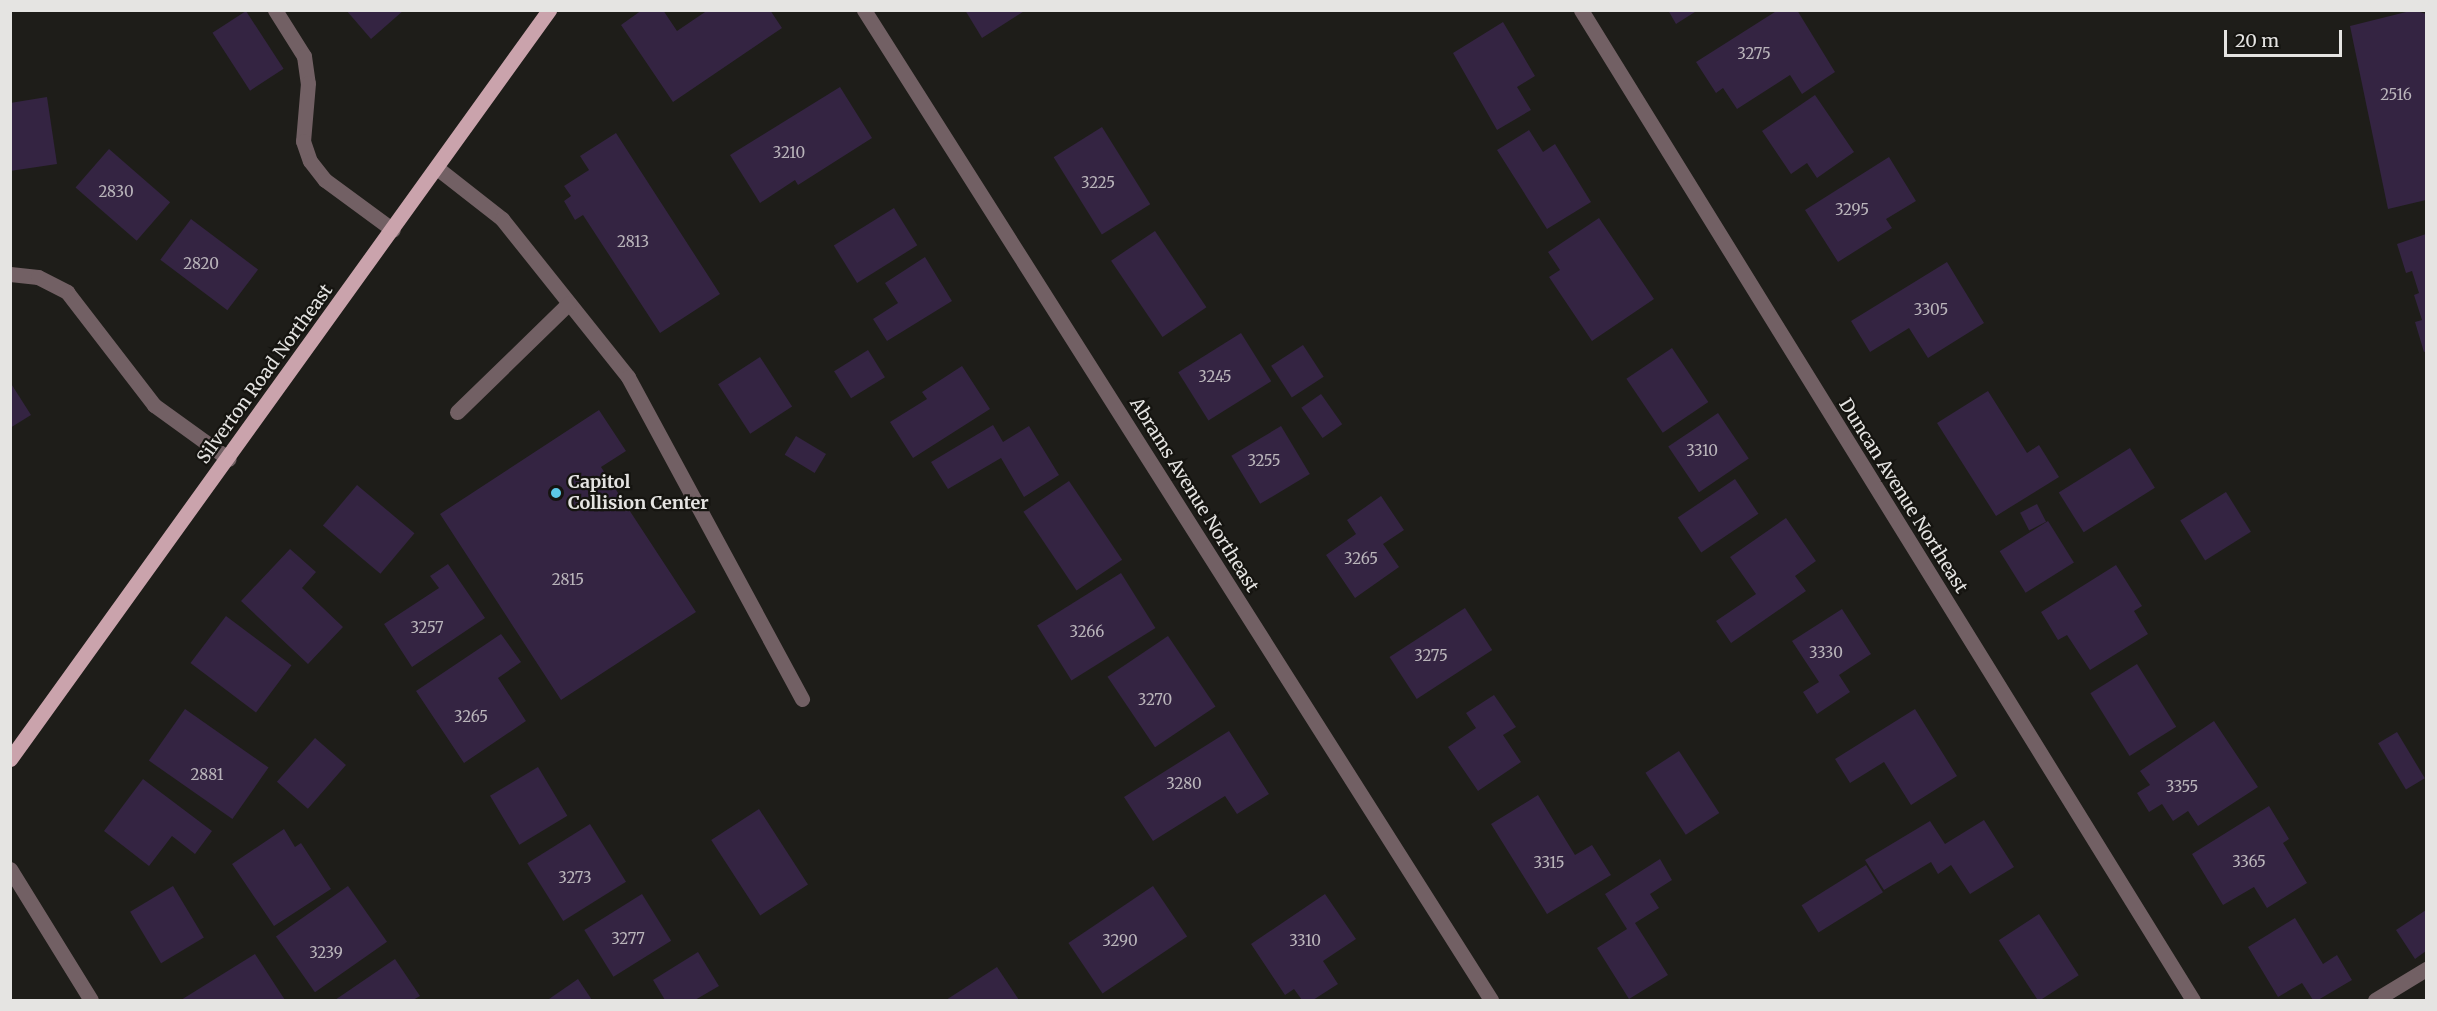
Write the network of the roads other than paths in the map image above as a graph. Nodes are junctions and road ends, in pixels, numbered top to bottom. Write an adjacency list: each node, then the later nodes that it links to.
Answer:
1 (275, 10): 6 (street)
2 (549, 10): 5 (main road, Silverton Road Northeast)
3 (864, 10): 16 (street, Abrams Avenue Northeast)
4 (1581, 10): 17 (street, Duncan Avenue Northeast)
5 (437, 168): 6 (main road, Silverton Road Northeast); 8 (street)
6 (393, 230): 10 (main road, Silverton Road Northeast)
7 (10, 274): 10 (street)
8 (569, 303): 9 (street); 11 (street)
9 (457, 412)
10 (229, 459): 12 (main road, Silverton Road Northeast)
11 (802, 699)
12 (10, 759)
13 (10, 869): 15 (street)
14 (2427, 969): 18 (street)
15 (92, 1000)
16 (1491, 1000)
17 (2193, 1000)
18 (2375, 1000)

